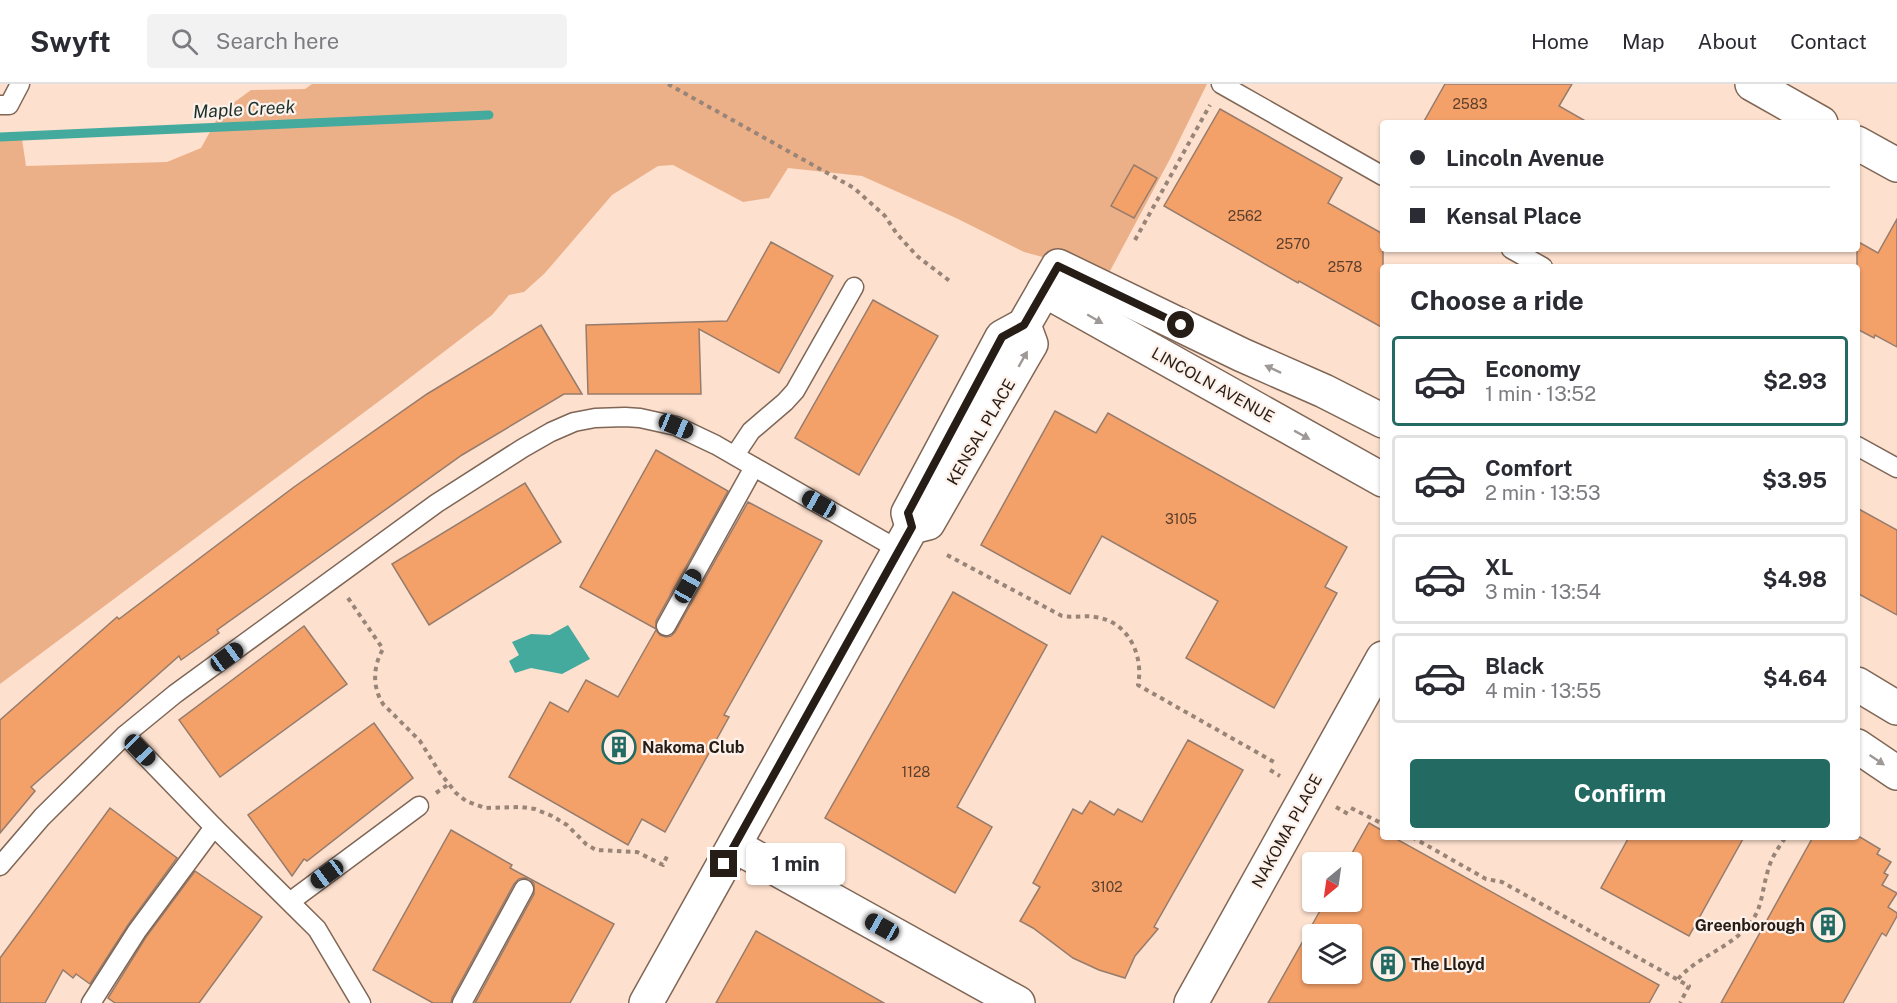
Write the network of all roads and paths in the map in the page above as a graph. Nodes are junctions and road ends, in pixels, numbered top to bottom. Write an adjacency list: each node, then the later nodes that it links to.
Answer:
1 (20, 84): 5 (lane)
2 (668, 84): 14 (path)
3 (1221, 84): 9 (lane); 10 (path)
4 (1752, 84): 6 (street)
5 (0, 105)
6 (1816, 120)
7 (1860, 145): 8 (street)
8 (1897, 165)
9 (1380, 174)
10 (1135, 240)
11 (1516, 252): 12 (lane)
12 (1538, 264)
13 (1051, 278): 16 (street, one-way to 13); 21 (street, LINCOLN AVENUE, one-way to 21); 22 (street, KENSAL PLACE)
14 (951, 282)
15 (854, 287): 18 (lane)
16 (1380, 419)
17 (1860, 448): 20 (lane)
18 (735, 456): 19 (lane); 29 (lane)
19 (754, 467): 22 (lane); 25 (lane)
20 (1897, 468)
21 (1380, 478)
22 (906, 538): 39 (street, KENSAL PLACE)
23 (947, 555): 31 (path)
24 (358, 613): 40 (path)
25 (666, 626)
26 (1380, 663): 50 (street, NAKOMA PLACE)
27 (1860, 686): 28 (street)
28 (1897, 708)
29 (125, 735): 36 (lane); 41 (lane)
30 (1860, 748): 32 (street, one-way to 32)
31 (1274, 762)
32 (1897, 773)
33 (419, 806): 43 (lane)
34 (1351, 808): 35 (path)
35 (1380, 822)
36 (214, 827): 43 (lane); 45 (lane)
37 (1417, 840): 44 (path)
38 (1784, 840): 44 (path)
39 (735, 846): 48 (street, KENSAL PLACE); 49 (street)
40 (668, 856)
41 (0, 866)
42 (524, 889): 47 (lane)
43 (291, 901): 46 (lane)
44 (1678, 979): 51 (path)
45 (91, 1003)
46 (361, 1003)
47 (462, 1003)
48 (646, 1003)
49 (1018, 1003)
50 (1191, 1003)
51 (1680, 1003)

